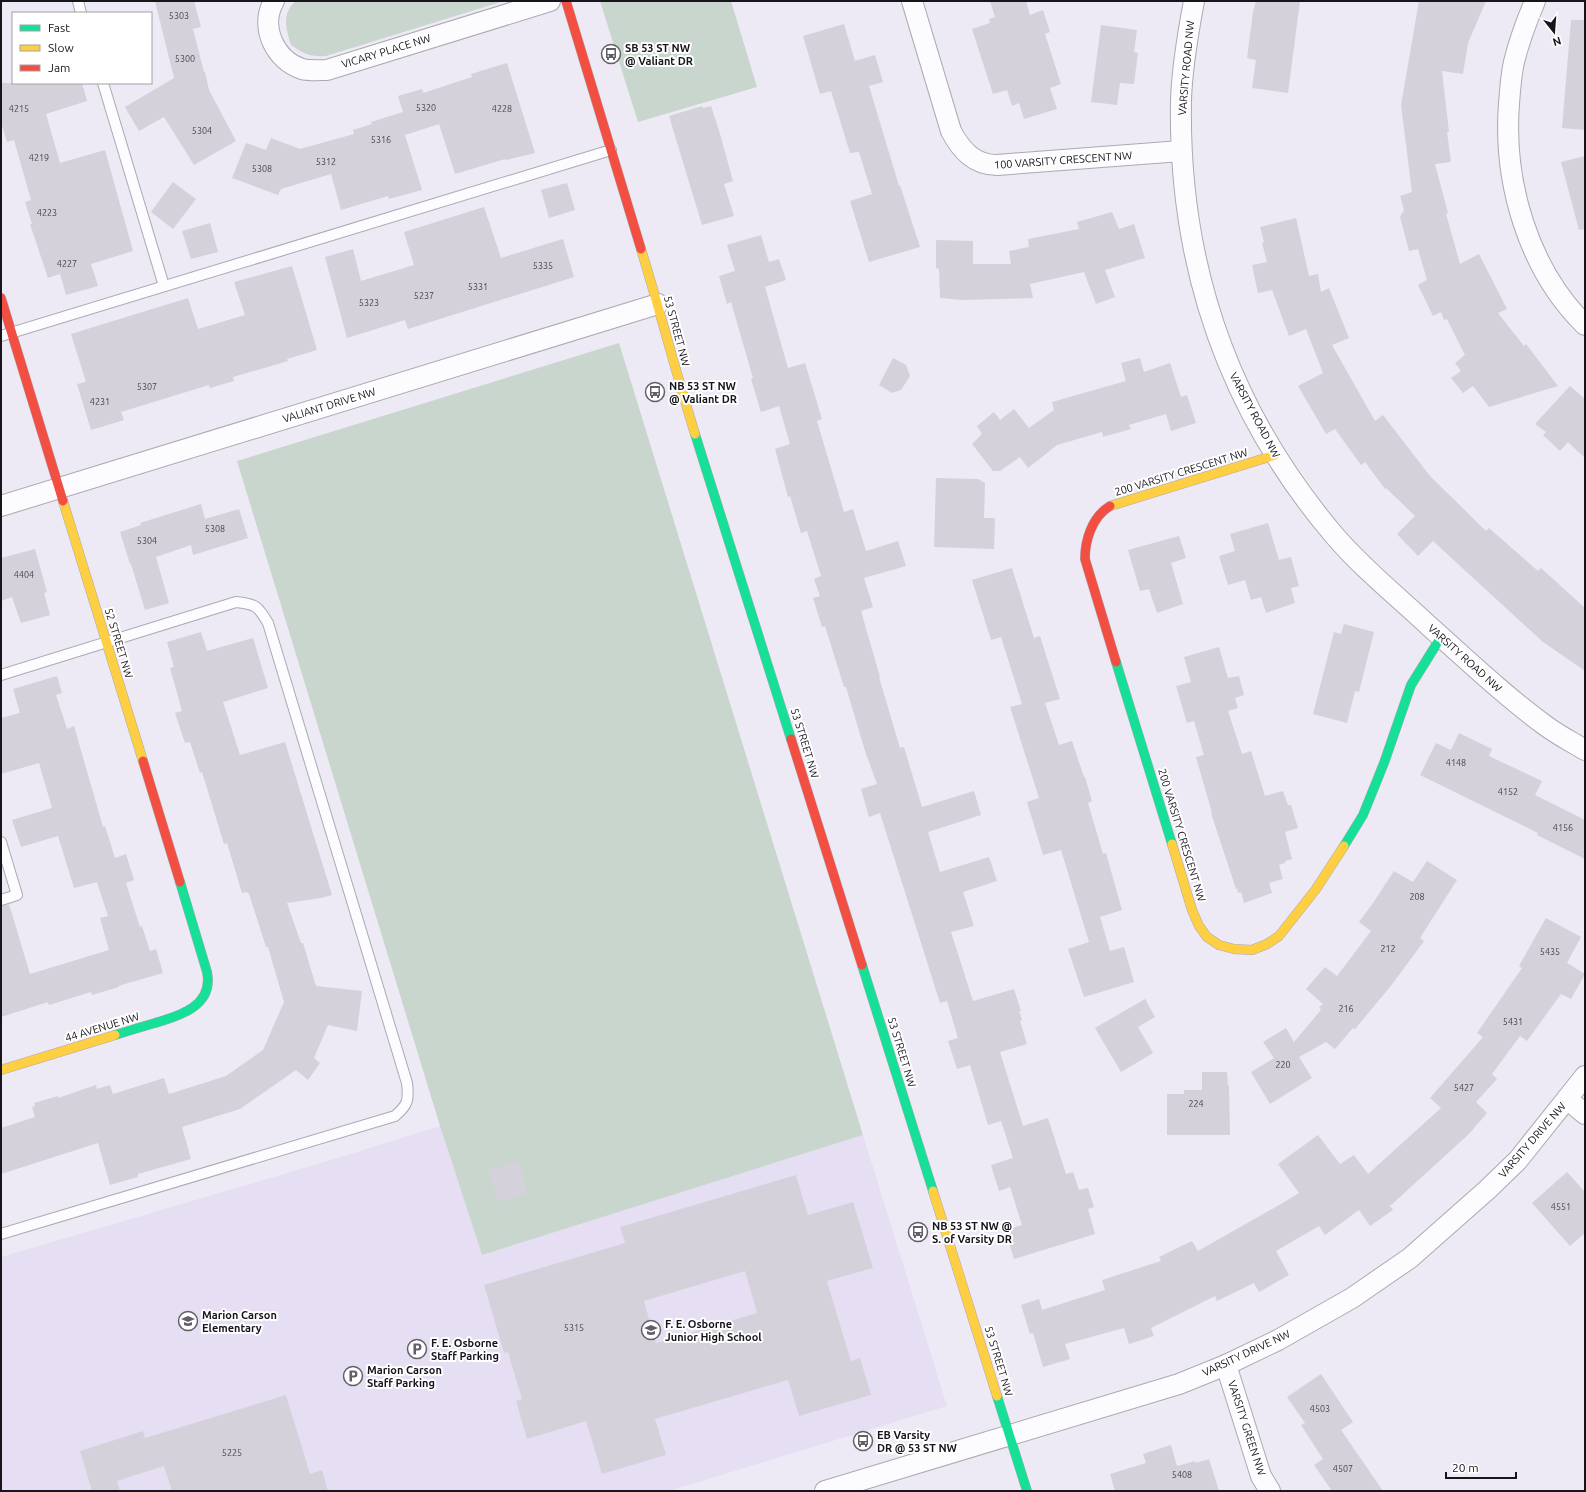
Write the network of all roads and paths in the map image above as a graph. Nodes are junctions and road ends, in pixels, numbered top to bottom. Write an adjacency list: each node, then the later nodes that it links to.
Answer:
1 (78, 1): 8 (lane)
2 (274, 1): 3 (street, VICARY PLACE NW)
3 (550, 1)
4 (566, 1): 10 (street, 53 STREET NW)
5 (912, 1): 11 (street, 100 VARSITY CRESCENT NW)
6 (1194, 1): 11 (street, VARSITY ROAD NW)
7 (1535, 1): 15 (street)
8 (81, 12)
9 (103, 84): 12 (lane)
10 (611, 150): 12 (lane); 14 (street, 53 STREET NW)
11 (1181, 151): 18 (street, VARSITY ROAD NW)
12 (164, 286): 16 (lane)
13 (1, 298): 16 (street, 52 STREET NW)
14 (658, 304): 19 (street, VALIANT DRIVE NW); 34 (street, 53 STREET NW)
15 (1585, 325)
16 (11, 332): 17 (lane); 19 (street, 52 STREET NW)
17 (1, 336)
18 (1275, 455): 21 (street, VARSITY ROAD NW); 21 (street, 200 VARSITY CRESCENT NW)
19 (59, 488): 20 (street, VALIANT DRIVE NW); 22 (street, 52 STREET NW)
20 (1, 506)
21 (1441, 637): 24 (street, VARSITY ROAD NW)
22 (106, 643): 23 (lane); 27 (street, 52 STREET NW); 32 (lane)
23 (1, 675)
24 (1585, 750)
25 (1, 842): 26 (lane)
26 (1, 900)
27 (205, 996): 28 (street, 44 AVENUE NW)
28 (1, 1070)
29 (1585, 1076): 30 (street, VARSITY DRIVE NW)
30 (1567, 1100): 31 (street); 33 (street, VARSITY DRIVE NW)
31 (1585, 1114)
32 (1, 1234)
33 (1226, 1365): 34 (street, VARSITY DRIVE NW); 37 (street, VARSITY GREEN NW)
34 (1010, 1435): 35 (street, VARSITY DRIVE NW); 36 (street, 53 STREET NW)
35 (825, 1491)
36 (1027, 1491)
37 (1270, 1491)

